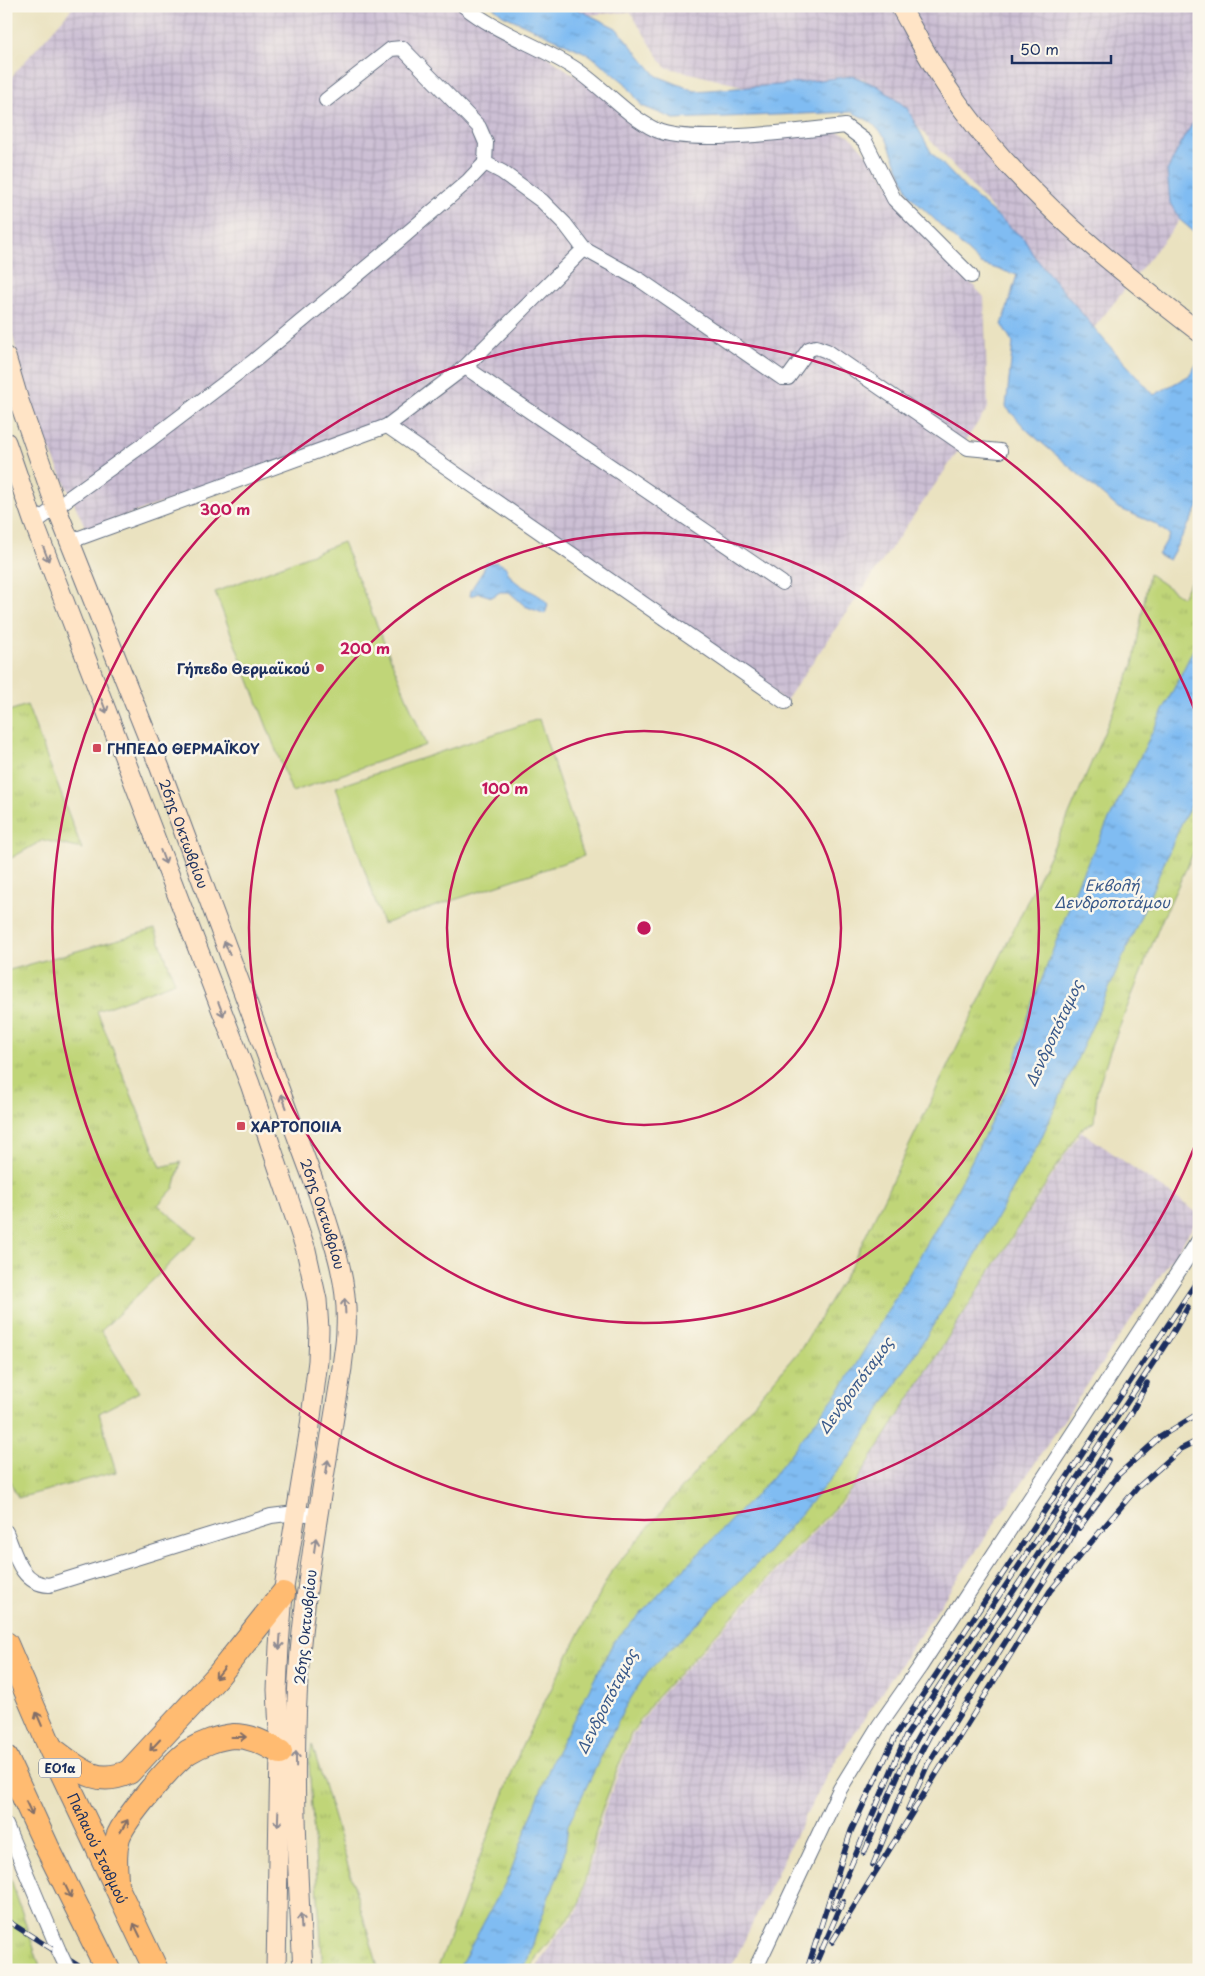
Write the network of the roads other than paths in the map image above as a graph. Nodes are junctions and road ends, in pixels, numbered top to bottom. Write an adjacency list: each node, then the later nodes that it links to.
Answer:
1 (464, 6): 6 (street)
2 (900, 6): 7 (main road)
3 (326, 100): 4 (street)
4 (485, 163): 5 (street); 13 (street)
5 (584, 249): 9 (street); 12 (street)
6 (972, 276)
7 (1199, 332)
8 (6, 357): 13 (main road, 26ης Οκτωβρίου)
9 (465, 367): 10 (street); 16 (street)
10 (387, 426): 15 (street); 17 (street)
11 (6, 442): 14 (main road, 26ης Οκτωβρίου)
12 (1000, 451)
13 (56, 506): 14 (street); 15 (main road, 26ης Οκτωβρίου)
14 (34, 523): 19 (main road, 26ης Οκτωβρίου, one-way to 19)
15 (71, 541): 20 (main road, 26ης Οκτωβρίου, one-way to 15)
16 (782, 583)
17 (785, 702)
18 (1199, 1240): 34 (street)
19 (295, 1514): 20 (street); 21 (street); 22 (main road, 26ης Οκτωβρίου)
20 (319, 1515): 33 (main road, 26ης Οκτωβρίου, one-way to 20)
21 (6, 1532)
22 (283, 1594): 24 (highway, one-way to 24); 25 (main road, 26ης Οκτωβρίου, one-way to 25)
23 (6, 1644): 24 (highway, Παλαιού Σταθμού / ΕΟ1α, one-way to 23)
24 (51, 1749): 28 (highway, Παλαιού Σταθμού / ΕΟ1α)
25 (280, 1752): 28 (highway, one-way to 25); 32 (main road, 26ης Οκτωβρίου, one-way to 32)
26 (9, 1763): 30 (highway, one-way to 30)
27 (6, 1825): 29 (street, bridge)
28 (118, 1891): 31 (highway, Παλαιού Σταθμού / ΕΟ1α, one-way to 28)
29 (68, 1970)
30 (108, 1970)
31 (156, 1970)
32 (276, 1970)
33 (303, 1970)
34 (755, 1970)

